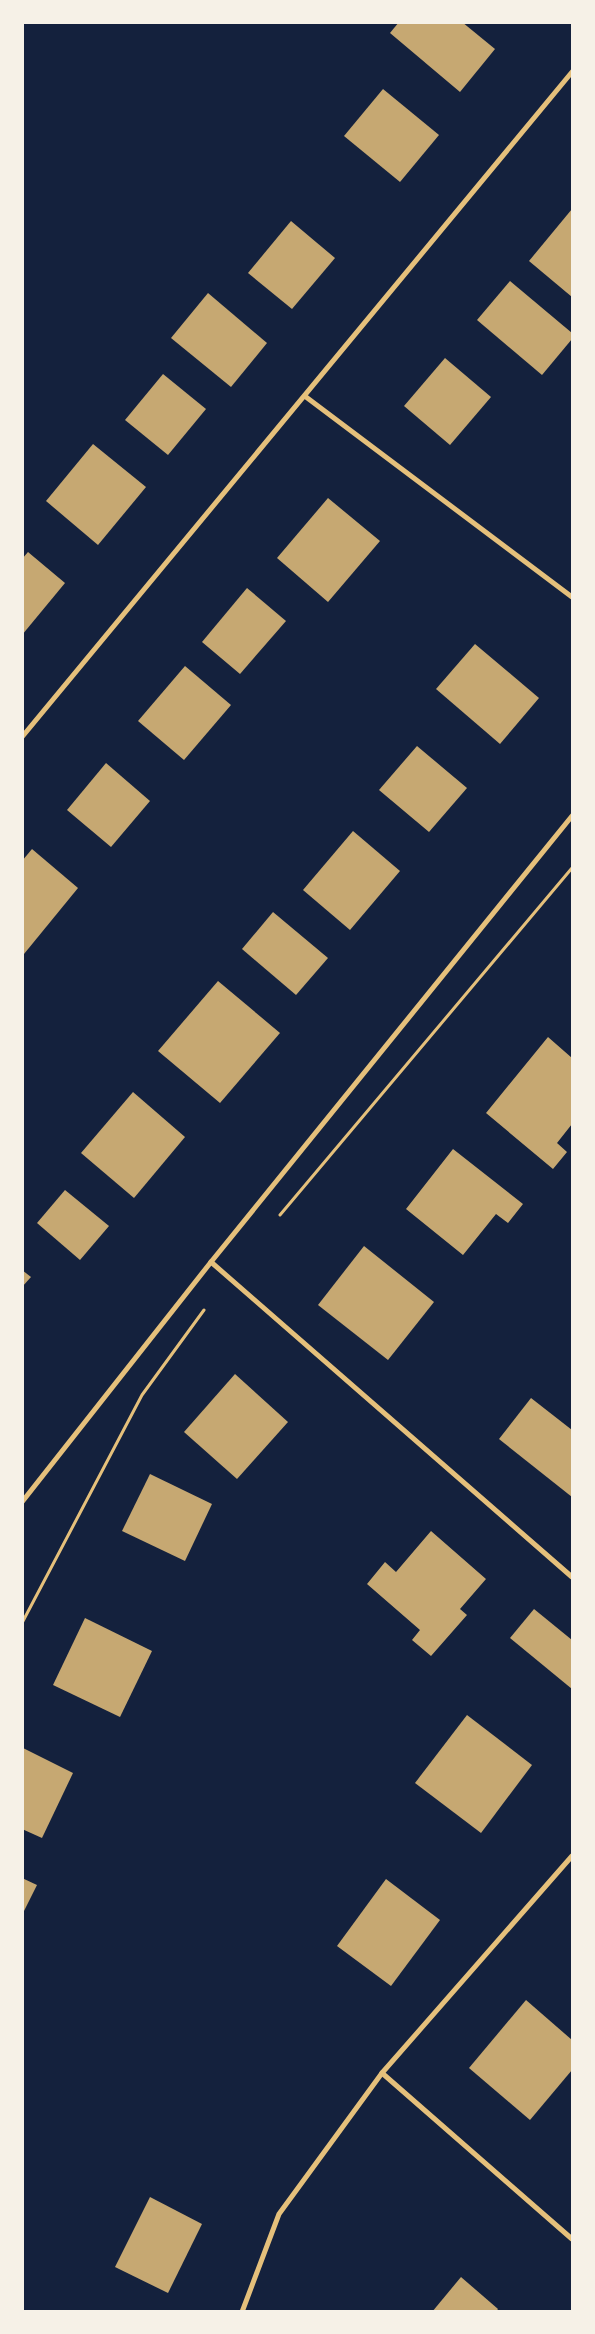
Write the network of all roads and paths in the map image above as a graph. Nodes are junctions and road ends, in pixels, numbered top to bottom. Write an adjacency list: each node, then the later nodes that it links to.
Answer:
1 (572, 72): 2 (street)
2 (306, 397): 3 (street); 4 (street)
3 (572, 597)
4 (22, 737)
5 (572, 816): 8 (street)
6 (572, 868): 7 (path)
7 (279, 1216)
8 (211, 1262): 10 (street); 11 (street)
9 (205, 1308): 12 (path)
10 (22, 1502)
11 (572, 1577)
12 (22, 1623)
13 (572, 1856): 14 (street)
14 (382, 2073): 15 (street); 16 (street)
15 (572, 2240)
16 (242, 2312)

